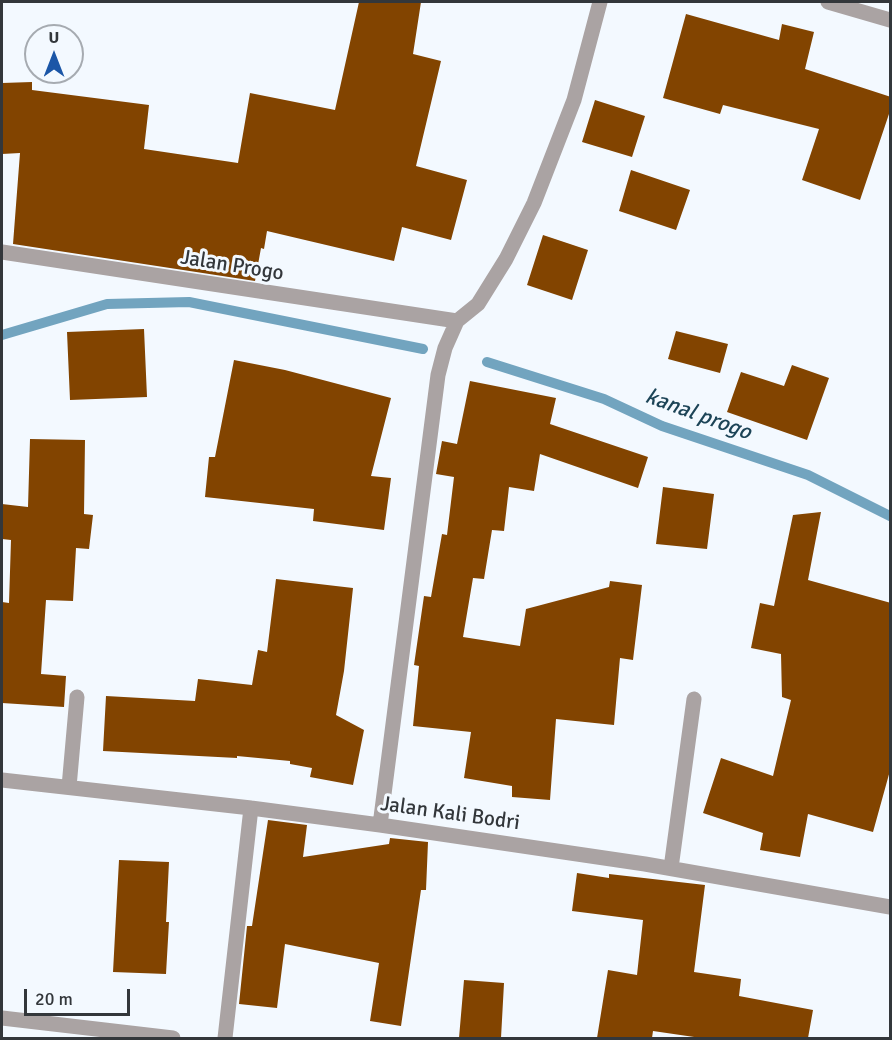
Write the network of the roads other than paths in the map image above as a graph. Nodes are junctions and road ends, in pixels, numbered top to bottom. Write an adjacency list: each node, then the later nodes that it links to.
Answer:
1 (600, 2): 5 (street)
2 (828, 2): 3 (street)
3 (891, 20)
4 (2, 252): 5 (street, Jalan Progo)
5 (457, 321): 11 (street)
6 (77, 697): 9 (street)
7 (694, 699): 12 (street)
8 (2, 780): 9 (street, Jalan Kali Bodri)
9 (69, 787): 10 (street, Jalan Kali Bodri)
10 (251, 808): 11 (street, Jalan Kali Bodri); 16 (street)
11 (380, 825): 12 (street, Jalan Kali Bodri)
12 (671, 868): 13 (street, Jalan Kali Bodri)
13 (891, 907)
14 (2, 1018): 15 (street)
15 (173, 1038)
16 (225, 1038)

